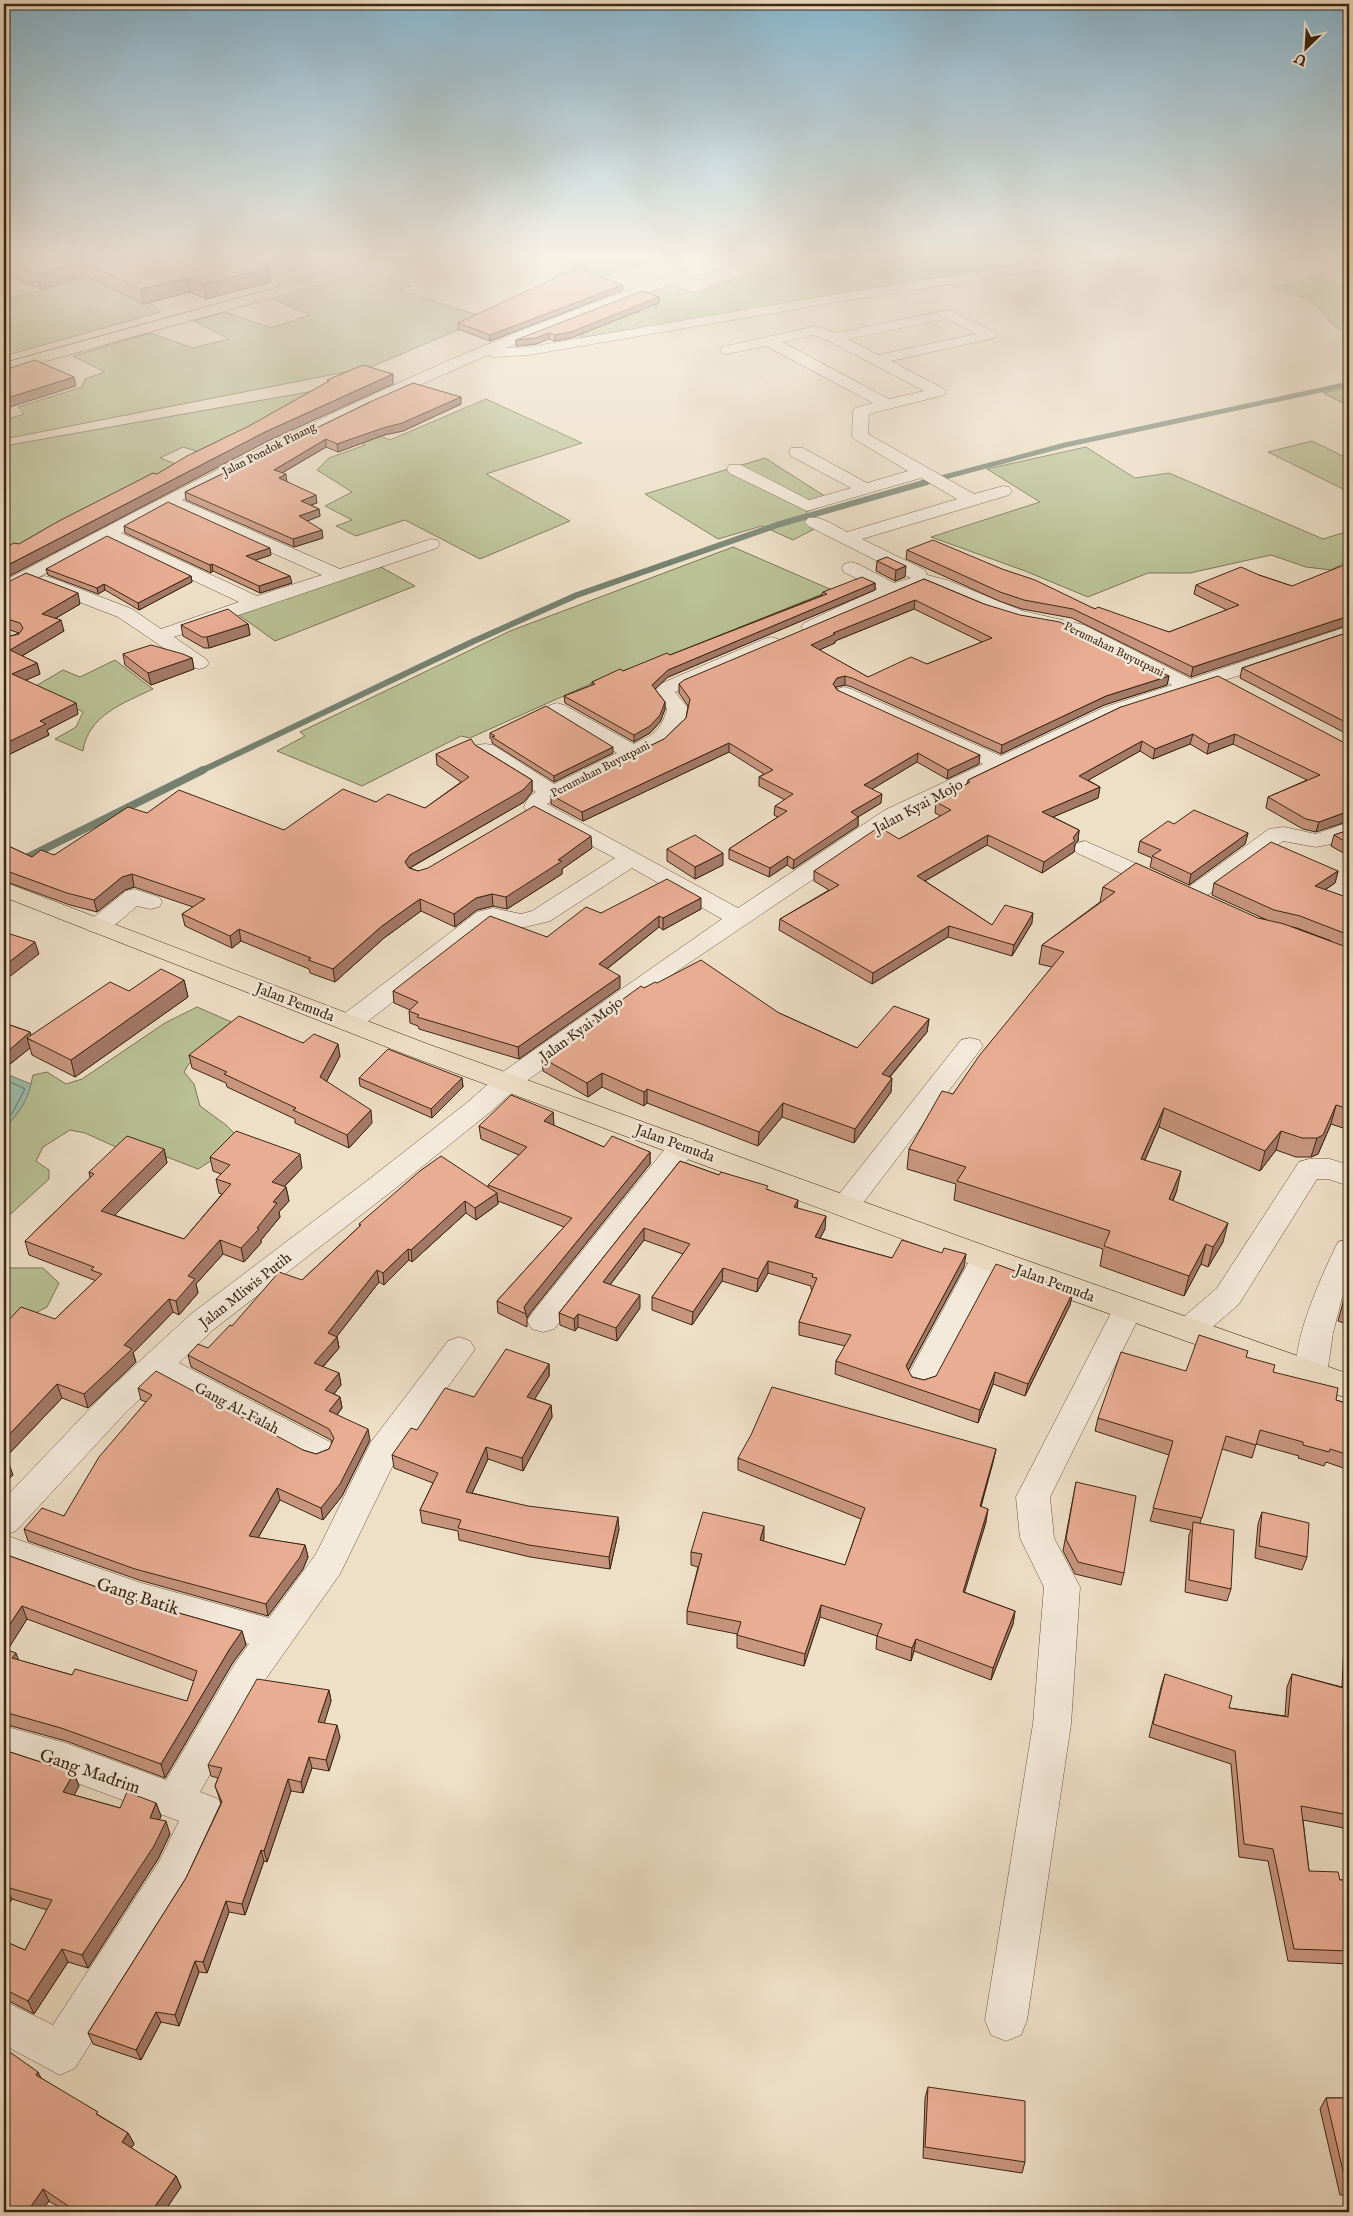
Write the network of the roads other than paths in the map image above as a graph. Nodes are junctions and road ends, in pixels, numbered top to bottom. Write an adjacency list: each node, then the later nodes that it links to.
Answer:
1 (29, 360): 5 (main road)
2 (460, 360): 13 (street, Jalan Pondok Pinang)
3 (804, 360): 6 (street)
4 (877, 360): 6 (street)
5 (4, 368)
6 (886, 404): 9 (street)
7 (797, 452): 10 (street)
8 (735, 469): 10 (street)
9 (931, 477): 10 (street); 12 (street)
10 (866, 488)
11 (1003, 491): 12 (street)
12 (971, 500): 16 (street)
13 (169, 501): 15 (street, Jalan Pondok Pinang); 20 (street)
14 (814, 522): 16 (street)
15 (108, 533): 19 (street, Jalan Pondok Pinang); 24 (street)
16 (845, 538): 21 (street)
17 (431, 544): 20 (street)
18 (851, 568): 23 (street)
19 (27, 575): 22 (street, Jalan Pondok Pinang); 26 (street)
20 (339, 575): 24 (street)
21 (930, 580): 23 (street, Perumahan Buyutpani); 31 (street, Perumahan Buyutpani)
22 (4, 588)
23 (893, 590): 36 (street, Perumahan Buyutpani)
24 (256, 603): 26 (street)
25 (1349, 632): 27 (street, Jalan Kyai Mojo)
26 (159, 636): 29 (street)
27 (1322, 641): 28 (street); 30 (street, Jalan Kyai Mojo)
28 (1349, 654)
29 (199, 663)
30 (1218, 677): 31 (street, Jalan Kyai Mojo); 32 (street)
31 (1189, 686): 37 (street, Jalan Kyai Mojo)
32 (1244, 691)
33 (844, 693): 37 (street)
34 (557, 709): 36 (street)
35 (484, 750): 38 (street)
36 (633, 753): 38 (street, Perumahan Buyutpani)
37 (1001, 764): 46 (street, Jalan Kyai Mojo)
38 (536, 806): 41 (street, Perumahan Buyutpani)
39 (1349, 829): 43 (street)
40 (1085, 848): 43 (street)
41 (631, 858): 46 (street, Perumahan Buyutpani); 48 (street)
42 (4, 889): 47 (main road, Jalan Pemuda)
43 (1190, 897): 45 (street)
44 (150, 902): 47 (street)
45 (1214, 908)
46 (739, 918): 50 (street, Jalan Kyai Mojo)
47 (98, 926): 48 (main road, Jalan Pemuda)
48 (348, 1023): 50 (main road, Jalan Pemuda)
49 (970, 1046): 53 (street)
50 (507, 1082): 51 (main road, Jalan Pemuda); 60 (street, Jalan Mliwis Putih)
51 (683, 1146): 53 (main road, Jalan Pemuda); 57 (street)
52 (1349, 1176): 58 (street)
53 (846, 1205): 55 (main road, Jalan Pemuda)
54 (1349, 1250): 61 (street)
55 (986, 1258): 56 (main road, Jalan Pemuda); 62 (street)
56 (1128, 1309): 58 (main road, Jalan Pemuda); 70 (street)
57 (543, 1321)
58 (1189, 1330): 61 (main road, Jalan Pemuda)
59 (459, 1349): 67 (street)
60 (156, 1365): 64 (street, Gang Al-Falah); 65 (street, Jalan Mliwis Putih)
61 (1311, 1374): 63 (main road, Jalan Pemuda)
62 (922, 1379)
63 (1349, 1387)
64 (318, 1451)
65 (4, 1521)
66 (4, 1549): 67 (street, Gang Batik)
67 (276, 1635): 69 (street)
68 (4, 1743): 69 (street, Gang Madrim)
69 (175, 1800): 71 (street, Gang Madrim)
70 (1006, 2020)
71 (4, 2022)

